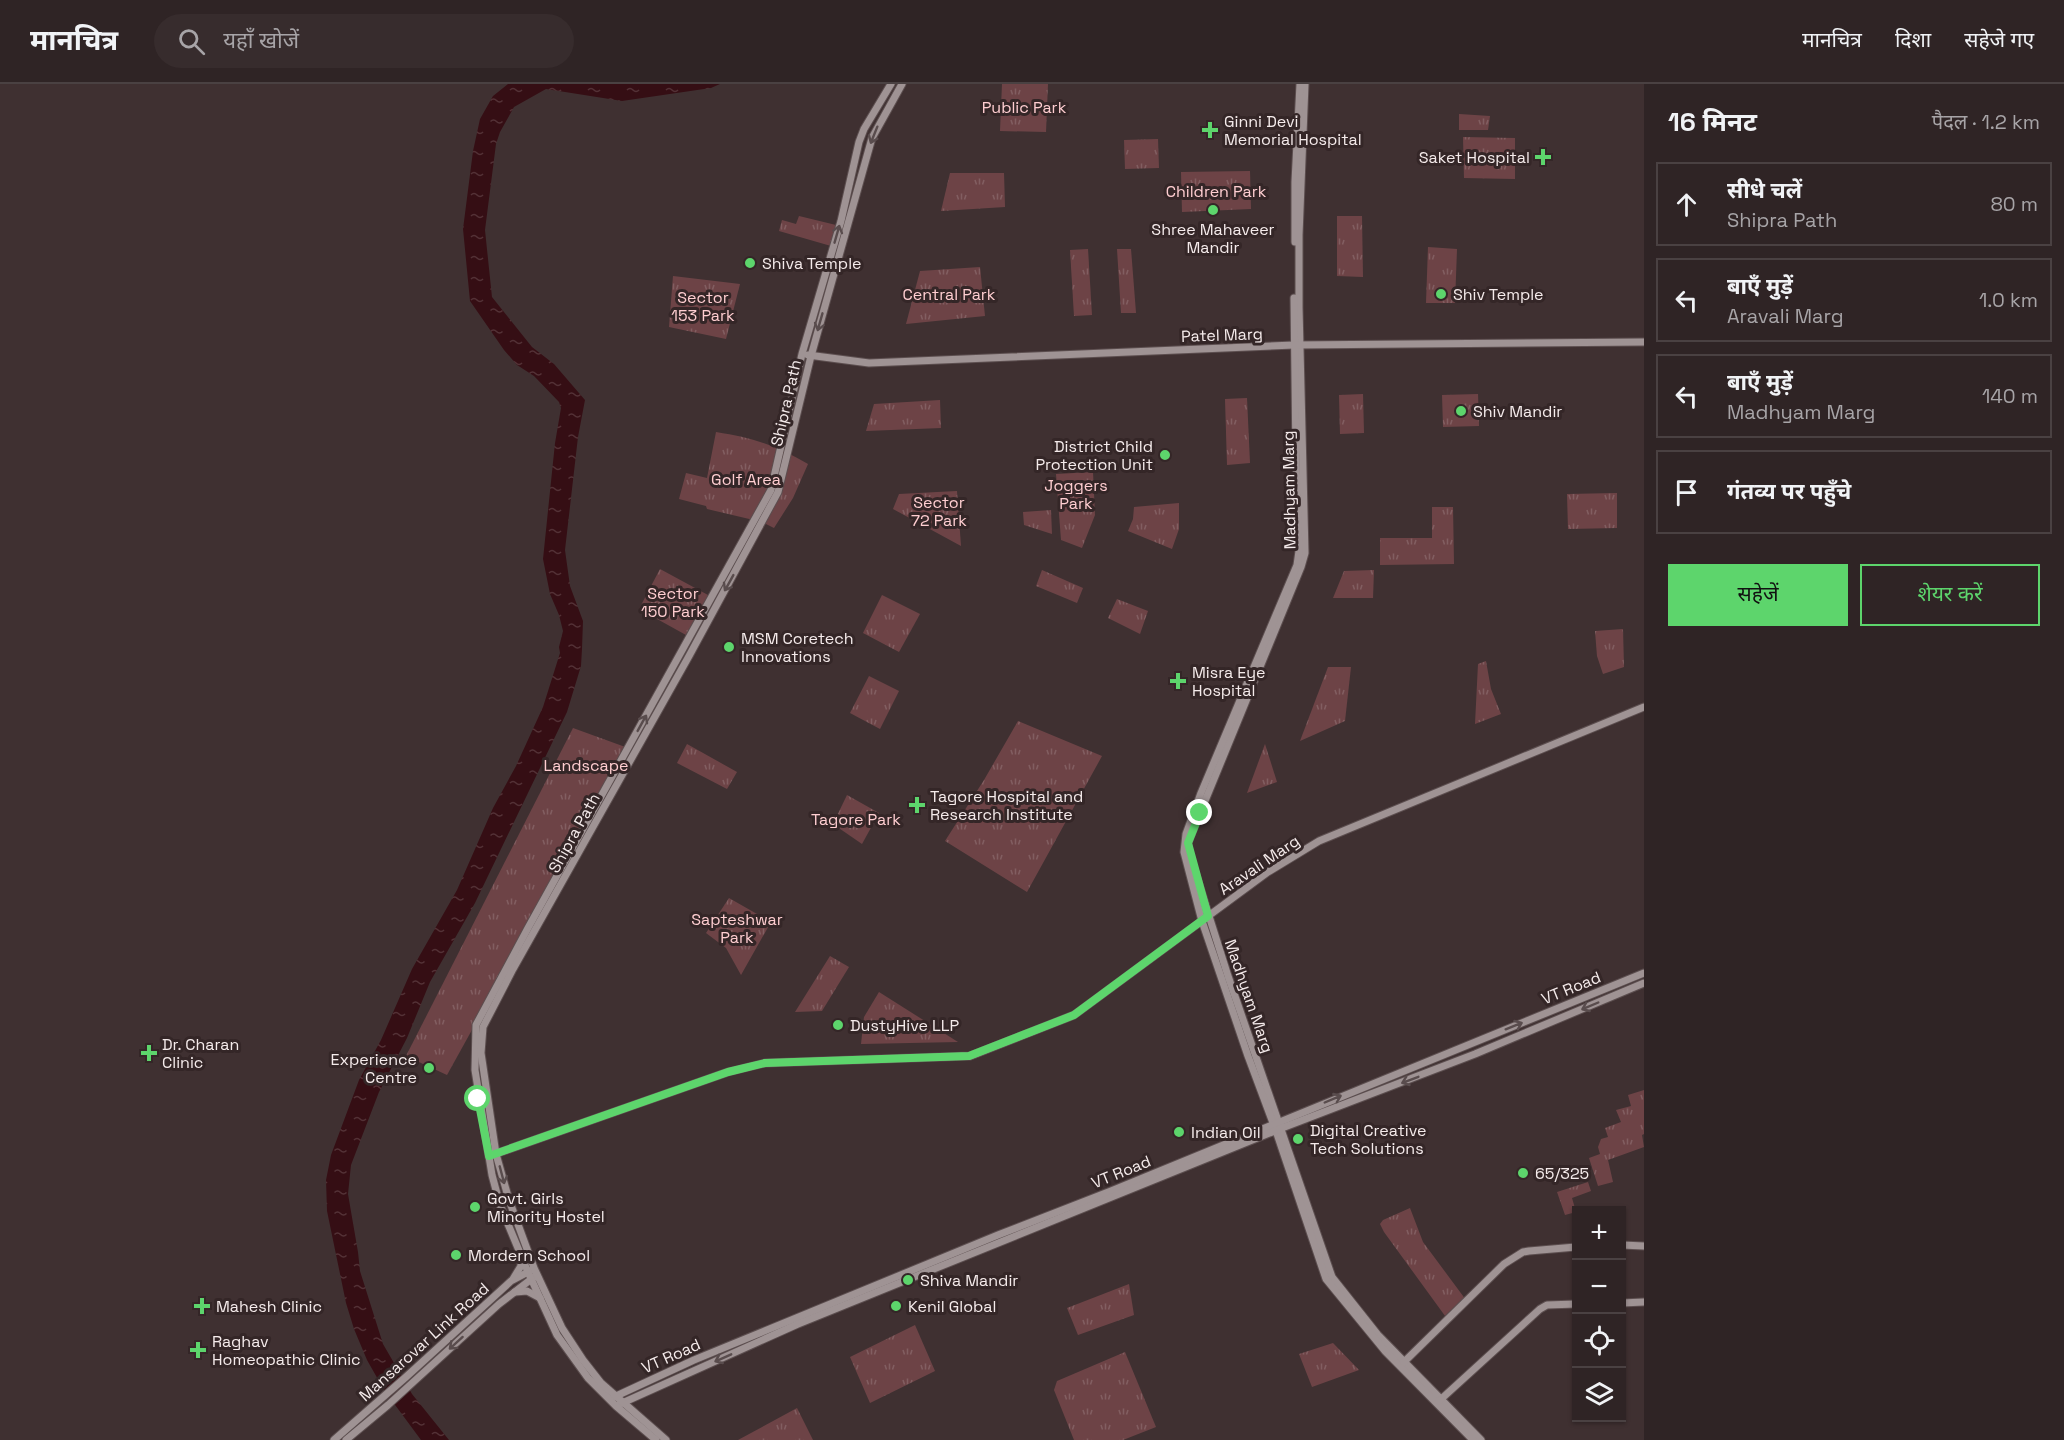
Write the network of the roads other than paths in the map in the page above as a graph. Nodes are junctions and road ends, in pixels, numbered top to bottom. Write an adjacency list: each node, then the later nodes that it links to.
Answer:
1 (891, 84): 7 (street, Shipra Path, one-way to 1)
2 (903, 84): 8 (street, Shipra Path, one-way to 8)
3 (1300, 84): 6 (street, Madhyam Marg)
4 (1305, 84): 6 (street, Madhyam Marg)
5 (1644, 342): 6 (street, Patel Marg)
6 (1297, 345): 8 (street, Patel Marg); 10 (street, Madhyam Marg)
7 (802, 354): 8 (street, Patel Marg); 14 (street, Shipra Path, one-way to 7)
8 (811, 356): 14 (street, Shipra Path, one-way to 14)
9 (1644, 707): 10 (street, Aravali Marg)
10 (1205, 918): 13 (street, Madhyam Marg); 14 (street, Aravali Marg)
11 (1644, 973): 13 (street, VT Road, one-way to 11)
12 (1644, 983): 13 (street, VT Road, one-way to 13)
13 (1278, 1126): 15 (street, VT Road); 27 (street, Madhyam Marg); 29 (street, Madhyam Marg)
14 (493, 1155): 19 (street, Shipra Path); 20 (street, Shipra Path, one-way to 20)
15 (1188, 1162): 28 (street, VT Road); 30 (street, VT Road, one-way to 30)
16 (1626, 1245): 17 (street)
17 (1644, 1245)
18 (1572, 1247): 27 (street)
19 (521, 1253): 20 (street, Shipra Path); 21 (street)
20 (533, 1274): 21 (street, Mansarovar Link Road); 22 (street, Mansarovar Link Road); 23 (street, Shipra Path); 28 (street, Shipra Path)
21 (511, 1281): 31 (street, Mansarovar Link Road)
22 (514, 1292): 23 (street); 32 (street, Mansarovar Link Road, one-way to 32)
23 (540, 1298): 28 (street, Shipra Path)
24 (1644, 1302): 25 (street)
25 (1626, 1303)
26 (1572, 1304): 29 (street)
27 (1404, 1362): 29 (street, Madhyam Marg)
28 (613, 1398): 30 (street, Shipra Path)
29 (1439, 1401): 35 (street, Madhyam Marg); 36 (street, Madhyam Marg)
30 (619, 1404): 33 (street, Shipra Path); 34 (street, Shipra Path)
31 (334, 1440)
32 (346, 1440)
33 (656, 1440)
34 (666, 1440)
35 (1473, 1440)
36 (1481, 1440)

